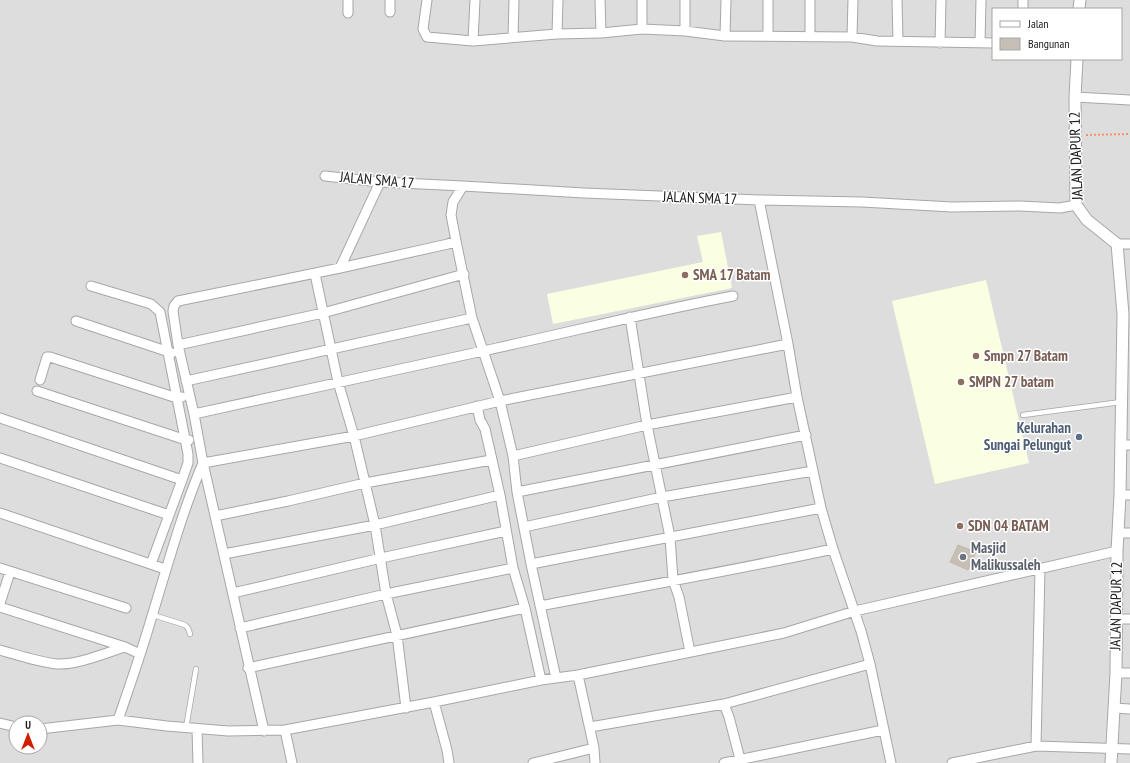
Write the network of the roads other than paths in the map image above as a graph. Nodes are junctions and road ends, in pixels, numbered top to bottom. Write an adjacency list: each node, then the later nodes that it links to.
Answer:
1 (348, 0): 18 (street)
2 (390, 0): 17 (street)
3 (427, 0): 28 (street)
4 (474, 0): 28 (street)
5 (514, 0): 25 (street)
6 (558, 0): 22 (street)
7 (600, 0): 21 (street)
8 (642, 0): 19 (street)
9 (686, 0): 20 (street)
10 (726, 0): 23 (street)
11 (768, 0): 24 (street)
12 (810, 0): 26 (street)
13 (853, 0): 27 (street)
14 (897, 0): 29 (street)
15 (941, 0): 30 (street)
16 (981, 0): 31 (street)
17 (390, 12)
18 (348, 13)
19 (642, 29): 20 (street); 21 (street)
20 (685, 32): 23 (street)
21 (600, 33): 22 (street)
22 (557, 34): 25 (street)
23 (725, 36): 24 (street)
24 (768, 36): 26 (street)
25 (513, 37): 28 (street)
26 (810, 37): 27 (street)
27 (852, 38): 29 (street)
28 (473, 41)
29 (898, 41): 30 (street)
30 (940, 42): 31 (street)
31 (980, 43): 32 (street)
32 (992, 43)
33 (1077, 60): 34 (street, JALAN DAPUR 12)
34 (1075, 97): 35 (street); 40 (street, JALAN DAPUR 12)
35 (1130, 100)
36 (326, 176): 37 (street, JALAN SMA 17)
37 (380, 182): 38 (street, JALAN SMA 17); 44 (street)
38 (463, 186): 39 (street, JALAN SMA 17); 41 (street)
39 (759, 200): 40 (street, JALAN SMA 17); 55 (street)
40 (1076, 205): 42 (street, JALAN DAPUR 12)
41 (456, 241): 44 (street); 46 (street)
42 (1117, 244): 43 (street); 50 (street, JALAN DAPUR 12)
43 (1130, 244)
44 (340, 268): 45 (street)
45 (314, 274): 49 (street); 54 (street)
46 (464, 274): 49 (street); 52 (street)
47 (91, 286): 58 (street)
48 (734, 296): 51 (street)
49 (323, 313): 54 (street); 56 (street)
50 (1127, 314): 61 (street, JALAN DAPUR 12)
51 (630, 317): 57 (street); 60 (street)
52 (472, 318): 56 (street); 57 (street)
53 (76, 321): 58 (street)
54 (178, 344): 59 (street)
55 (788, 344): 60 (street); 67 (street)
56 (332, 349): 63 (street); 64 (street)
57 (483, 351): 64 (street); 69 (street)
58 (168, 352): 59 (street); 68 (street)
59 (180, 354): 63 (street)
60 (638, 373): 69 (street); 75 (street)
61 (1126, 374): 70 (street, JALAN DAPUR 12)
62 (40, 380): 68 (street)
63 (186, 381): 66 (street)
64 (338, 382): 72 (street); 77 (street)
65 (37, 391): 79 (street)
66 (190, 397): 68 (street); 72 (street)
67 (797, 397): 75 (street); 76 (street)
68 (177, 398): 79 (street)
69 (500, 401): 71 (street); 81 (street)
70 (1121, 402): 73 (lane); 80 (street, JALAN DAPUR 12)
71 (477, 406): 77 (street); 83 (street)
72 (194, 414): 78 (street)
73 (1023, 415)
74 (0, 418): 87 (street)
75 (647, 424): 81 (street); 85 (street)
76 (806, 435): 85 (street); 86 (street)
77 (354, 436): 84 (street); 88 (street)
78 (198, 439): 79 (street); 84 (street)
79 (186, 440): 87 (street)
80 (1125, 445): 91 (street, JALAN DAPUR 12)
81 (513, 456): 89 (street)
82 (0, 458): 95 (street)
83 (491, 460): 88 (street); 90 (street)
84 (203, 463): 96 (street); 110 (street)
85 (655, 465): 89 (street); 92 (street)
86 (813, 471): 92 (street); 93 (street)
87 (182, 480): 95 (street)
88 (365, 483): 96 (street); 97 (street)
89 (517, 492): 98 (street)
90 (500, 495): 97 (street); 99 (street)
91 (1125, 495): 100 (street, JALAN DAPUR 12)
92 (662, 497): 98 (street); 101 (street)
93 (821, 508): 101 (street); 102 (street)
94 (0, 513): 106 (street)
95 (169, 515): 106 (street)
96 (215, 516): 104 (street)
97 (375, 525): 104 (street); 105 (street)
98 (524, 527): 107 (street)
99 (506, 532): 105 (street); 109 (street)
100 (1124, 533): 103 (street, JALAN DAPUR 12)
101 (670, 536): 107 (street); 113 (street)
102 (833, 549): 113 (street); 121 (street)
103 (1117, 551): 111 (street); 123 (street, JALAN DAPUR 12)
104 (224, 554): 114 (street)
105 (381, 558): 114 (street); 115 (street)
106 (151, 564): 110 (street)
107 (531, 564): 117 (street)
108 (0, 568): 112 (street)
109 (513, 568): 115 (street); 120 (street)
110 (165, 569): 122 (street)
111 (1040, 569): 121 (street); 153 (street)
112 (10, 572): 116 (street); 119 (street)
113 (673, 580): 117 (street); 130 (street)
114 (233, 593): 125 (street)
115 (386, 594): 125 (street); 127 (street)
116 (0, 603)
117 (540, 606): 138 (street)
118 (0, 607): 128 (street)
119 (126, 608)
120 (525, 608): 127 (street); 139 (street)
121 (855, 611): 130 (street); 132 (street)
122 (153, 615): 126 (lane); 131 (street)
123 (1116, 619): 124 (street); 135 (street, JALAN DAPUR 12)
124 (1130, 619)
125 (240, 628): 133 (street)
126 (190, 634)
127 (397, 635): 133 (street); 142 (street)
128 (126, 647): 129 (street); 131 (street)
129 (0, 650)
130 (690, 652): 137 (street)
131 (140, 654): 145 (street)
132 (870, 664): 141 (street); 151 (street)
133 (248, 668): 152 (street)
134 (196, 669): 148 (lane)
135 (1116, 673): 136 (street); 143 (street, JALAN DAPUR 12)
136 (1130, 673)
137 (578, 675): 138 (street); 146 (street)
138 (556, 678): 139 (street)
139 (541, 680): 140 (street)
140 (434, 702): 142 (street); 160 (street)
141 (724, 704): 146 (street); 157 (street)
142 (406, 708): 150 (street)
143 (1114, 708): 144 (street); 155 (street, JALAN DAPUR 12)
144 (1130, 709)
145 (118, 720): 147 (street); 148 (street)
146 (590, 727): 154 (street)
147 (48, 728)
148 (186, 728): 149 (street)
149 (197, 729): 152 (street); 158 (street)
150 (285, 730): 152 (street); 159 (street)
151 (883, 730): 157 (street); 164 (street)
152 (264, 731)
153 (1036, 746): 155 (street); 165 (street)
154 (594, 748): 161 (street); 162 (street)
155 (1111, 748): 156 (street); 166 (street, JALAN DAPUR 12)
156 (1130, 749)
157 (741, 761): 163 (street)
158 (198, 763)
159 (292, 763)
160 (449, 763)
161 (533, 763)
162 (595, 763)
163 (724, 763)
164 (891, 763)
165 (952, 763)
166 (1111, 763)

